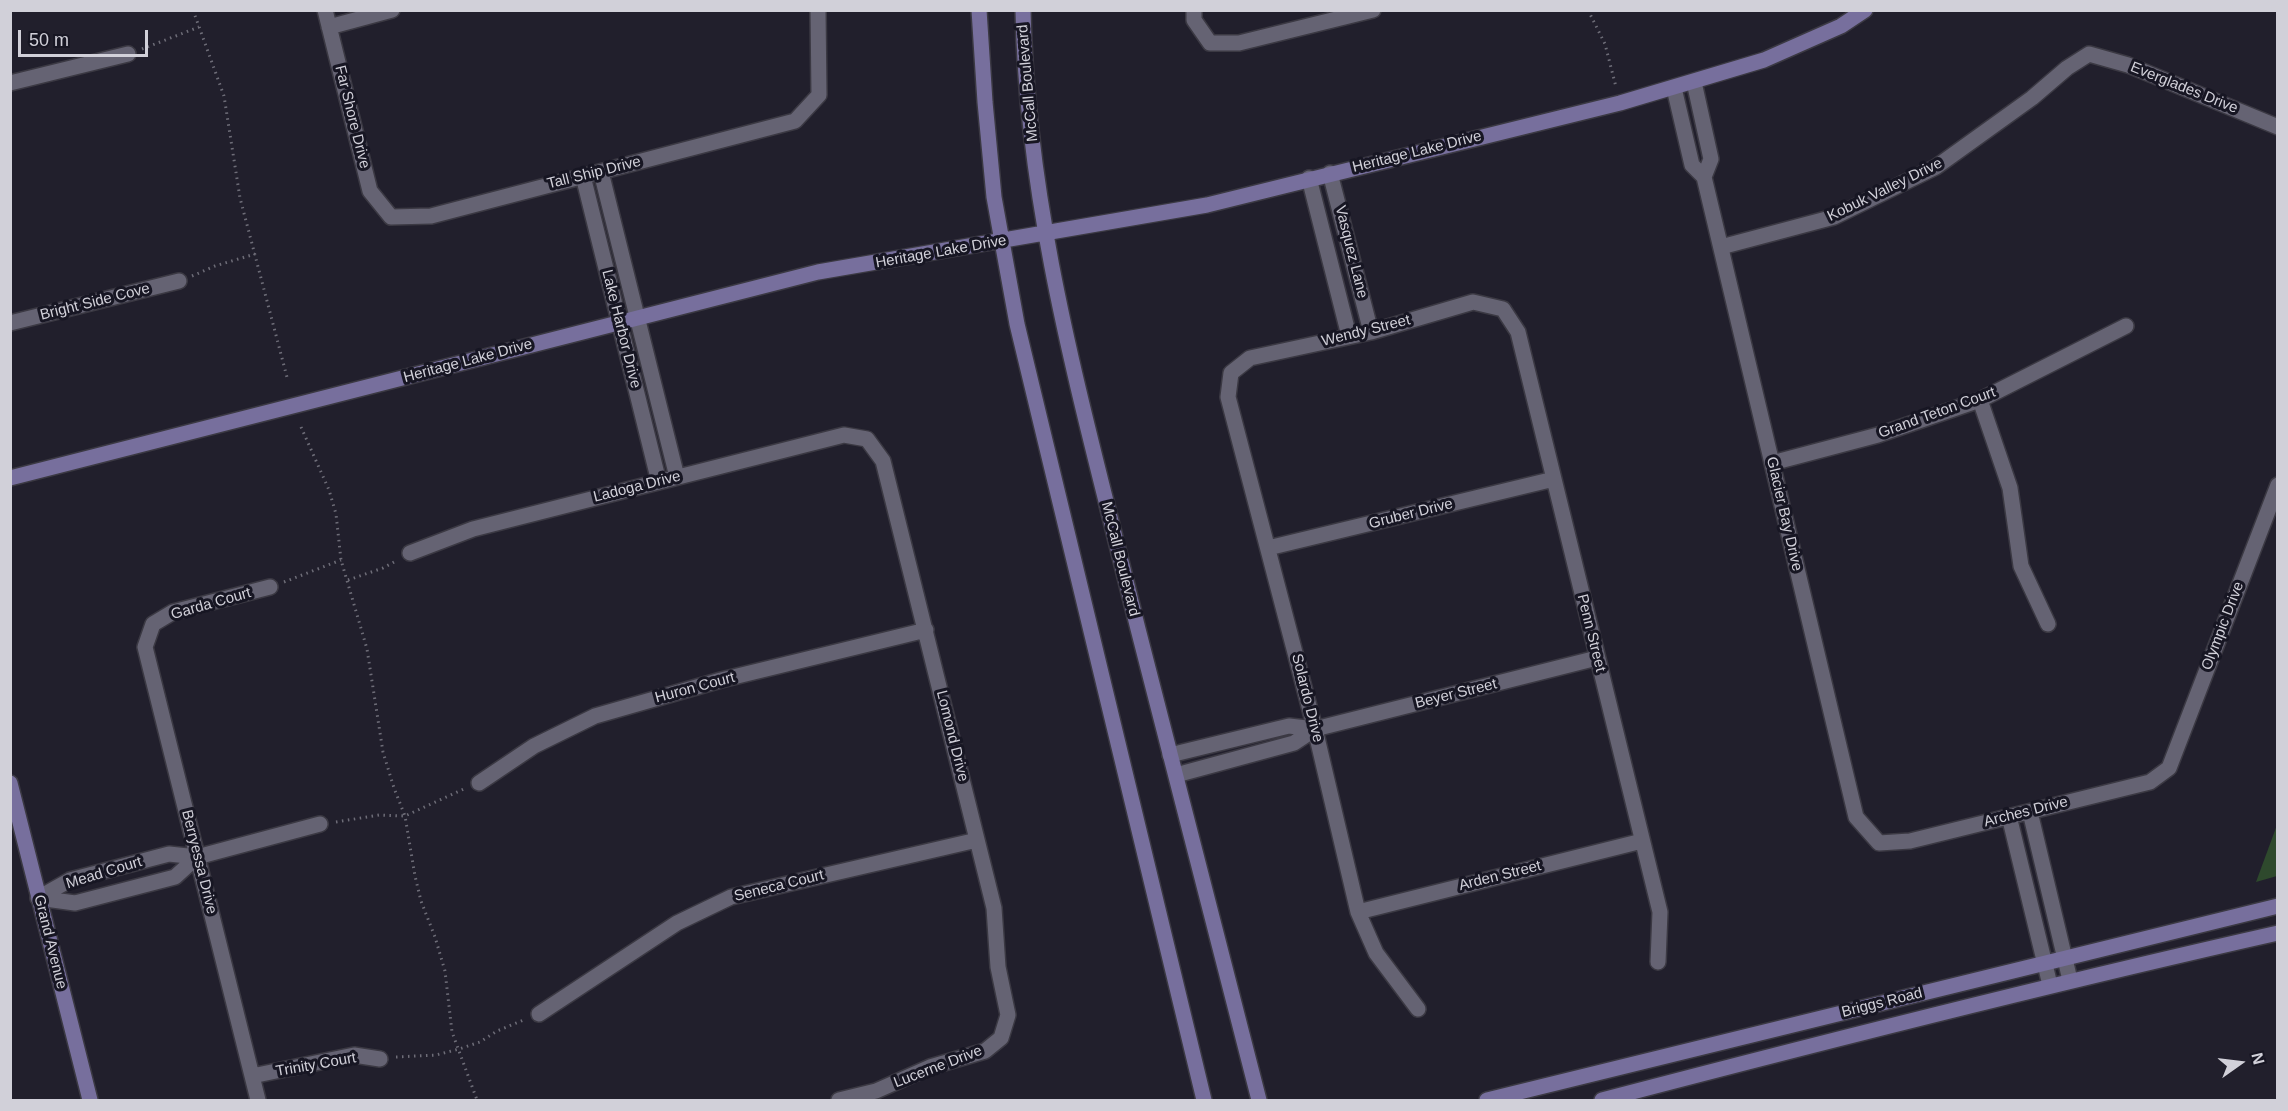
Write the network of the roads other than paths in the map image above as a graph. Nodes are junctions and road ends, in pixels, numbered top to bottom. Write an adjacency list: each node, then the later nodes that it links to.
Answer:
1 (325, 10): 9 (street, Far Shore Drive)
2 (392, 10): 9 (street)
3 (818, 10): 16 (street, Tall Ship Drive)
4 (980, 10): 23 (main road)
5 (1023, 10): 22 (main road, McCall Boulevard)
6 (1194, 10): 7 (street)
7 (1373, 10)
8 (1865, 10): 12 (main road, Heritage Lake Drive)
9 (329, 27): 21 (street, Far Shore Drive)
10 (128, 54): 13 (street)
11 (2089, 54): 15 (street, Everglades Drive); 24 (street, Kobuk Valley Drive)
12 (1694, 82): 14 (main road, Heritage Lake Drive); 19 (street, Glacier Bay Drive)
13 (10, 83)
14 (1674, 88): 17 (main road, Heritage Lake Drive); 19 (street, Glacier Bay Drive)
15 (2277, 127)
16 (601, 172): 18 (street, Tall Ship Drive); 27 (street, Lake Harbor Drive)
17 (1330, 173): 20 (main road, Heritage Lake Drive); 31 (street, Vasquez Lane)
18 (583, 176): 21 (street, Tall Ship Drive); 28 (street, Lake Harbor Drive)
19 (1704, 177): 24 (street, Glacier Bay Drive)
20 (1310, 178): 22 (main road, Heritage Lake Drive); 32 (street, Vasquez Lane)
21 (391, 217)
22 (1046, 233): 23 (main road, Heritage Lake Drive); 50 (main road, McCall Boulevard)
23 (1002, 242): 27 (main road, Heritage Lake Drive); 79 (main road)
24 (1721, 247): 36 (street, Glacier Bay Drive)
25 (179, 281): 29 (street, Bright Side Cove)
26 (1503, 309): 31 (street, Wendy Street); 39 (street, Penn Street)
27 (638, 318): 28 (main road, Heritage Lake Drive); 37 (street, Lake Harbor Drive)
28 (620, 322): 38 (main road, Heritage Lake Drive); 40 (street, Lake Harbor Drive)
29 (10, 323)
30 (2126, 326): 34 (street, Grand Teton Court)
31 (1371, 332): 32 (street, Wendy Street)
32 (1349, 336): 33 (street, Wendy Street)
33 (1232, 373): 42 (street, Solardo Drive)
34 (1980, 400): 36 (street, Grand Teton Court); 46 (street)
35 (867, 439): 37 (street, Ladoga Drive); 47 (street, Lomond Drive)
36 (1772, 463): 60 (street, Glacier Bay Drive)
37 (677, 477): 40 (street, Ladoga Drive)
38 (10, 478)
39 (1554, 479): 42 (street, Gruber Drive); 48 (street, Penn Street)
40 (659, 482): 43 (street, Ladoga Drive)
41 (2277, 485): 51 (street, Olympic Drive)
42 (1268, 548): 49 (street, Solardo Drive)
43 (410, 553)
44 (270, 588): 45 (street, Garda Court)
45 (153, 624): 61 (street, Berryessa Drive)
46 (2048, 624)
47 (926, 630): 54 (street, Huron Court); 58 (street, Lomond Drive)
48 (1598, 658): 49 (street, Beyer Street); 59 (street, Penn Street)
49 (1315, 729): 50 (street, Beyer Street); 52 (street, Beyer Street); 64 (street, Solardo Drive)
50 (1170, 755): 52 (main road, McCall Boulevard)
51 (2169, 768): 55 (street, Arches Drive)
52 (1176, 775): 80 (main road, McCall Boulevard)
53 (10, 783): 62 (main road, Grand Avenue)
54 (479, 783)
55 (2030, 812): 56 (street, Arches Drive); 66 (street)
56 (2009, 816): 60 (street, Arches Drive); 68 (street)
57 (320, 824): 61 (street, Mead Court)
58 (977, 840): 72 (street, Seneca Court); 73 (street, Lomond Drive)
59 (1642, 841): 64 (street, Arden Street); 67 (street, Penn Street)
60 (1879, 843)
61 (197, 857): 62 (street, Mead Court); 62 (street, Mead Court); 75 (street, Berryessa Drive)
62 (38, 898): 76 (main road, Grand Avenue)
63 (2277, 906): 66 (main road, Briggs Road)
64 (1358, 912): 71 (street, Solardo Drive)
65 (2277, 933): 69 (main road, Briggs Road)
66 (2064, 959): 68 (main road, Briggs Road); 69 (street)
67 (1658, 962)
68 (2045, 963): 70 (street); 81 (main road, Briggs Road)
69 (2070, 980): 70 (main road, Briggs Road)
70 (2050, 985): 82 (main road, Briggs Road)
71 (1418, 1009)
72 (539, 1014)
73 (1001, 1038): 78 (street, Lucerne Drive)
74 (380, 1059): 75 (street, Trinity Court)
75 (252, 1076): 77 (street, Berryessa Drive)
76 (90, 1101)
77 (258, 1101)
78 (839, 1101)
79 (1204, 1101)
80 (1259, 1101)
81 (1487, 1101)
82 (1602, 1101)

